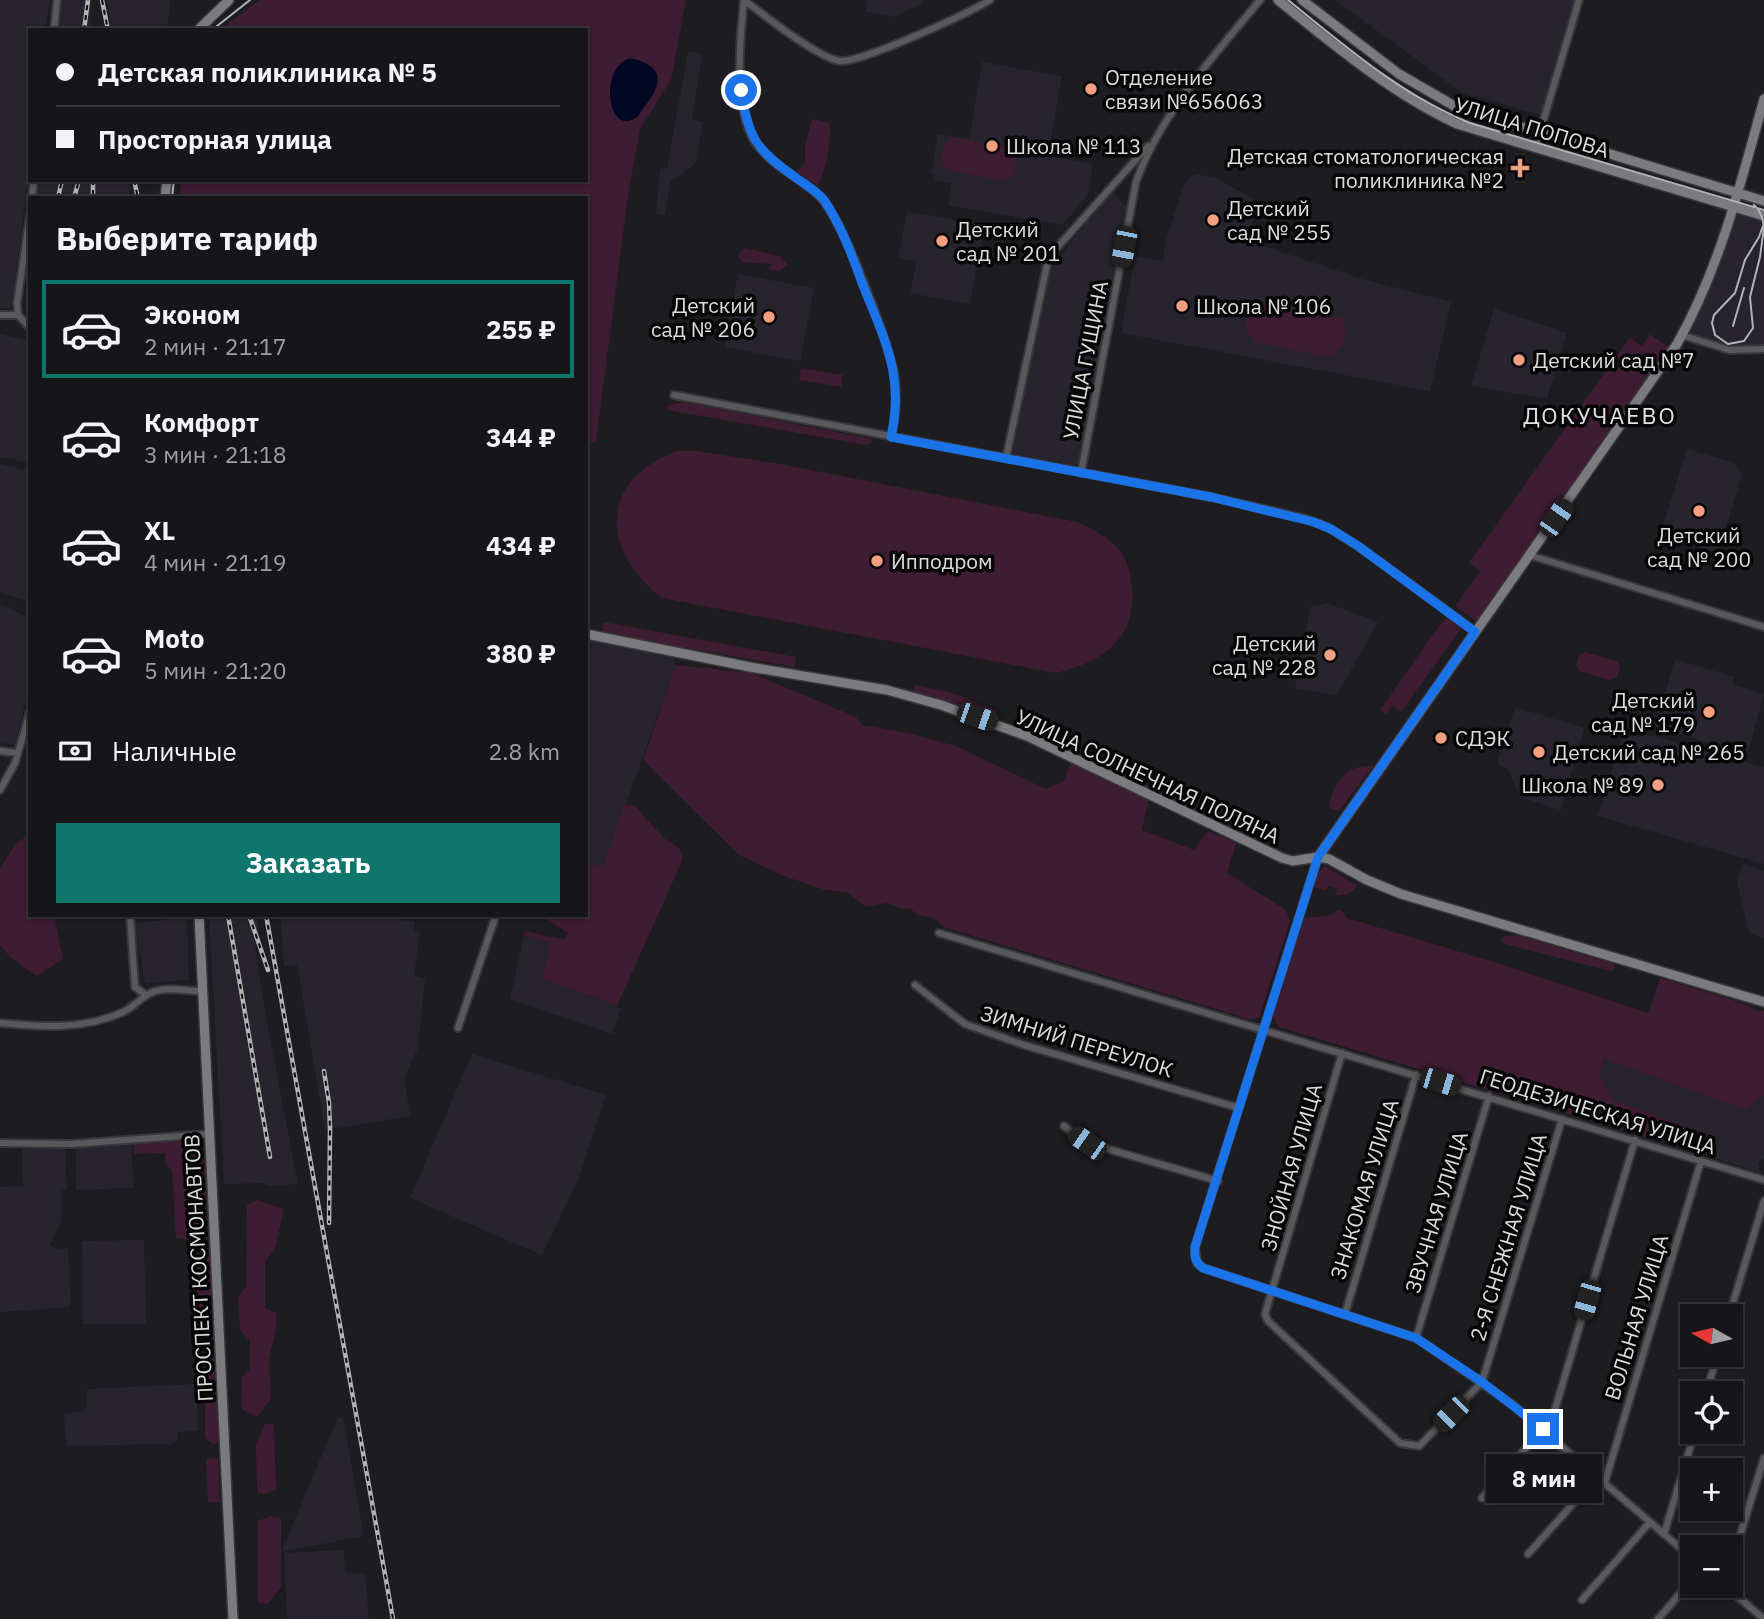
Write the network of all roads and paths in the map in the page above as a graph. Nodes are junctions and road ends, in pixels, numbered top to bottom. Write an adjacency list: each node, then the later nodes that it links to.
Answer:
1 (57, 0): 9 (street)
2 (229, 0): 10 (street)
3 (744, 0): 4 (street); 26 (street)
4 (990, 0)
5 (1260, 0): 13 (street, УЛИЦА ГУЩИНА)
6 (1278, 0): 14 (street, УЛИЦА ПОПОВА)
7 (1302, 0): 12 (street, УЛИЦА ПОПОВА)
8 (1579, 0): 12 (street)
9 (54, 28)
10 (200, 28)
11 (1764, 99): 15 (street)
12 (1540, 133): 14 (street); 15 (street, УЛИЦА ПОПОВА)
13 (1154, 139): 27 (street); 28 (street, УЛИЦА ГУЩИНА)
14 (1535, 149): 17 (street, УЛИЦА ПОПОВА)
15 (1737, 192): 16 (street, УЛИЦА ПОПОВА); 17 (street)
16 (1764, 201)
17 (1733, 207): 18 (street, УЛИЦА ПОПОВА); 23 (street)
18 (1764, 216)
19 (28, 229): 21 (street)
20 (0, 315): 21 (street)
21 (18, 315): 22 (street)
22 (28, 325)
23 (1682, 335): 24 (street); 29 (street)
24 (1764, 349)
25 (674, 395): 26 (street)
26 (891, 437): 27 (street)
27 (1006, 458): 28 (street)
28 (1081, 473): 31 (street)
29 (1529, 555): 30 (street); 31 (street)
30 (1764, 627)
31 (1475, 632): 37 (street)
32 (588, 634): 37 (street, УЛИЦА СОЛНЕЧНАЯ ПОЛЯНА)
33 (28, 719): 35 (street)
34 (0, 751): 35 (street)
35 (18, 753): 36 (street)
36 (0, 790)
37 (1318, 857): 45 (street, УЛИЦА СОЛНЕЧНАЯ ПОЛЯНА); 48 (street)
38 (130, 917): 44 (street)
39 (199, 917): 43 (street, ПРОСПЕКТ КОСМОНАВТОВ)
40 (495, 917): 47 (street)
41 (939, 933): 48 (street, ГЕОДЕЗИЧЕСКАЯ УЛИЦА)
42 (915, 985): 52 (street, ЗИМНИЙ ПЕРЕУЛОК)
43 (203, 991): 44 (street); 55 (street, ПРОСПЕКТ КОСМОНАВТОВ)
44 (146, 995): 46 (street)
45 (1764, 1002)
46 (0, 1023)
47 (458, 1028)
48 (1264, 1030): 49 (street, ГЕОДЕЗИЧЕСКАЯ УЛИЦА); 52 (street)
49 (1342, 1053): 50 (street, ГЕОДЕЗИЧЕСКАЯ УЛИЦА); 62 (street, ЗНОЙНАЯ УЛИЦА)
50 (1416, 1075): 51 (street, ГЕОДЕЗИЧЕСКАЯ УЛИЦА); 64 (street, ЗНАКОМАЯ УЛИЦА)
51 (1489, 1096): 53 (street, ГЕОДЕЗИЧЕСКАЯ УЛИЦА); 65 (street, ЗВУЧНАЯ УЛИЦА)
52 (1240, 1108): 60 (street)
53 (1562, 1119): 56 (street, ГЕОДЕЗИЧЕСКАЯ УЛИЦА); 66 (street, 2-Я СНЕЖНАЯ УЛИЦА)
54 (1064, 1126): 60 (street)
55 (209, 1134): 57 (street); 83 (street, ПРОСПЕКТ КОСМОНАВТОВ)
56 (1635, 1140): 58 (street, ГЕОДЕЗИЧЕСКАЯ УЛИЦА); 67 (street)
57 (0, 1143)
58 (1701, 1161): 59 (street, ГЕОДЕЗИЧЕСКАЯ УЛИЦА); 72 (street, ВОЛЬНАЯ УЛИЦА)
59 (1764, 1180)
60 (1218, 1181): 62 (street)
61 (1764, 1201): 63 (street)
62 (1272, 1290): 64 (street); 68 (street, ЗНОЙНАЯ УЛИЦА)
63 (1734, 1304)
64 (1345, 1314): 65 (street)
65 (1416, 1338): 66 (street)
66 (1482, 1382): 67 (street); 68 (street, 2-Я СНЕЖНАЯ УЛИЦА)
67 (1546, 1431): 71 (street); 73 (street)
68 (1400, 1443)
69 (1691, 1444): 75 (street)
70 (1764, 1458): 76 (street)
71 (1598, 1476): 72 (street); 78 (street)
72 (1605, 1482): 74 (street)
73 (1482, 1498)
74 (1650, 1522): 75 (street); 81 (street)
75 (1664, 1534): 77 (street)
76 (1740, 1535)
77 (1680, 1548)
78 (1528, 1554)
79 (1680, 1594): 84 (street)
80 (1739, 1598): 82 (street)
81 (1582, 1600)
82 (1756, 1612): 85 (street); 86 (street)
83 (233, 1619)
84 (1658, 1619)
85 (1749, 1619)
86 (1764, 1619)

